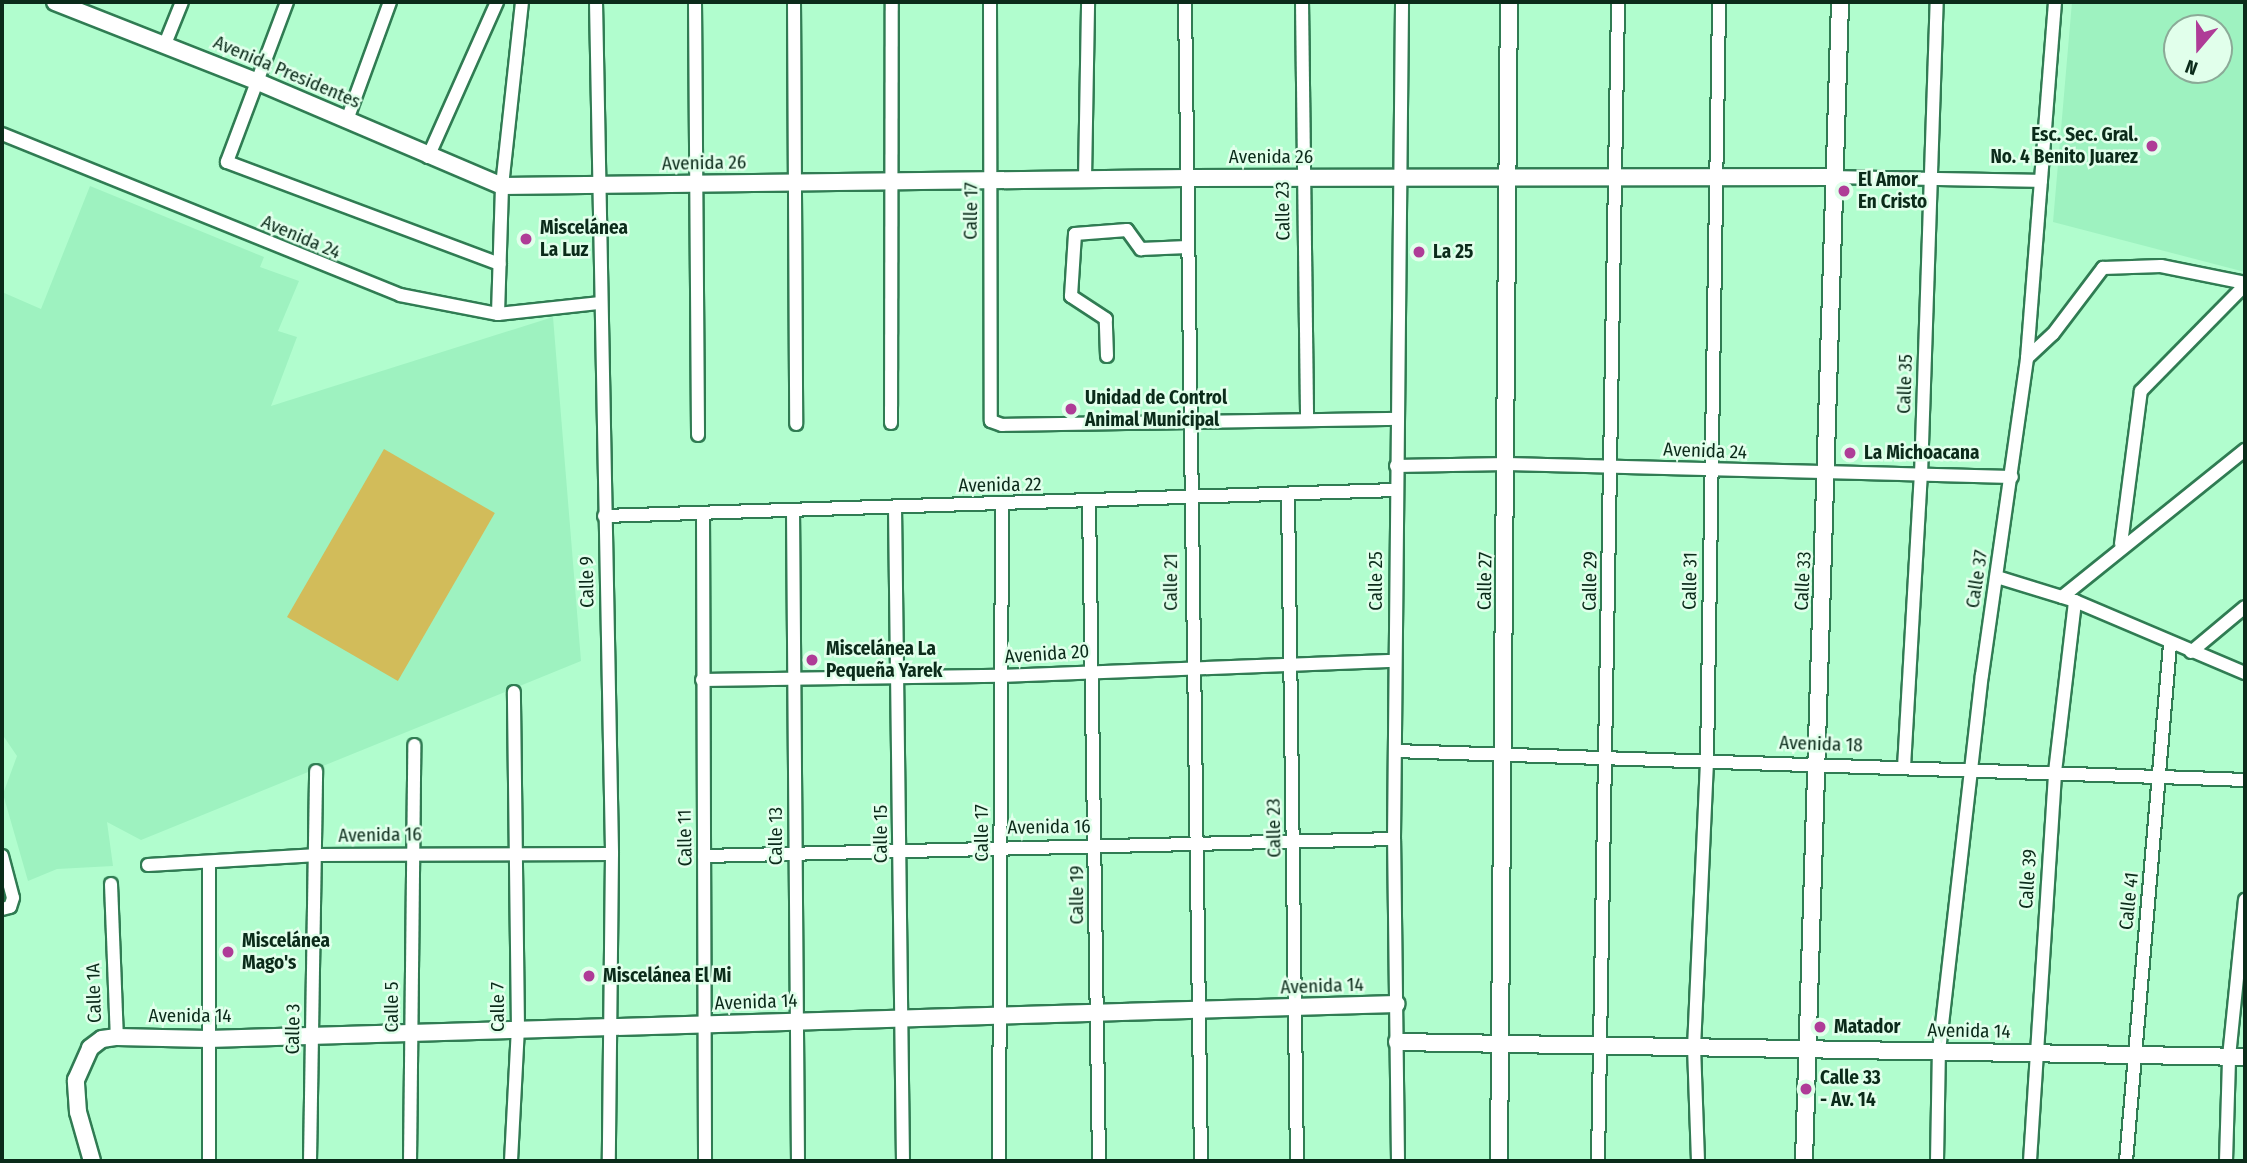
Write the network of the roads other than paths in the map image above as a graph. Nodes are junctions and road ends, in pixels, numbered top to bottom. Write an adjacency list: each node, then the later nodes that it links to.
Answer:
1 (55, 2): 22 (street, Avenida Presidentes)
2 (182, 2): 23 (street)
3 (287, 2): 24 (street)
4 (390, 2): 25 (street)
5 (497, 2): 27 (street)
6 (522, 2): 42 (street)
7 (596, 2): 43 (street, Calle 9)
8 (695, 2): 41 (street)
9 (794, 2): 40 (street)
10 (892, 2): 38 (street)
11 (990, 2): 37 (street, Calle 17)
12 (1088, 2): 35 (street)
13 (1185, 2): 33 (street, Calle 21)
14 (1302, 2): 34 (street, Calle 23)
15 (1402, 2): 31 (street, Calle 25)
16 (1509, 2): 29 (street, Calle 27)
17 (1618, 2): 28 (street, Calle 29)
18 (1719, 2): 30 (street, Calle 31)
19 (1840, 2): 32 (street, Calle 33)
20 (1937, 2): 36 (street, Calle 35)
21 (2055, 2): 39 (street, Calle 37)
22 (80, 6): 23 (street, Avenida Presidentes)
23 (165, 44): 24 (street, Avenida Presidentes)
24 (256, 81): 25 (street, Avenida Presidentes); 45 (street)
25 (347, 120): 27 (street, Avenida Presidentes)
26 (2, 134): 48 (street, Avenida 24)
27 (428, 157): 42 (street, Avenida Presidentes)
28 (1617, 175): 29 (street, Avenida 26); 30 (street, Avenida 26); 60 (street, Calle 29)
29 (1510, 176): 31 (street, Avenida 26); 58 (street, Calle 27)
30 (1716, 176): 32 (street, Avenida 26); 61 (street, Calle 31)
31 (1400, 177): 34 (street, Avenida 26); 52 (street, Calle 25)
32 (1835, 177): 36 (street, Avenida 26); 62 (street, Calle 33)
33 (1186, 178): 34 (street, Avenida 26); 35 (street, Avenida 26); 44 (street, Calle 21)
34 (1301, 178): 53 (street, Calle 23)
35 (1085, 179): 37 (street, Avenida 26)
36 (1932, 179): 39 (street, Avenida 26); 63 (street, Calle 35)
37 (991, 180): 38 (street, Avenida 26); 51 (street, Calle 17)
38 (892, 181): 40 (street, Avenida 26); 54 (street)
39 (2041, 181): 50 (street, Calle 37)
40 (795, 182): 41 (street, Avenida 26); 55 (street)
41 (696, 185): 43 (street, Avenida 26); 56 (street)
42 (502, 186): 43 (street, Avenida 26); 45 (street)
43 (598, 186): 47 (street, Calle 9)
44 (1187, 247): 49 (street); 51 (street, Calle 21)
45 (500, 264): 48 (street)
46 (2245, 284): 50 (street); 74 (street)
47 (600, 303): 48 (street, Avenida 24); 73 (street, Calle 9)
48 (498, 314)
49 (1107, 355)
50 (2028, 358): 64 (street, Calle 37)
51 (1189, 419): 53 (street); 67 (street, Calle 21)
52 (1397, 419): 53 (street); 59 (street, Calle 25)
53 (1307, 420)
54 (891, 423)
55 (796, 424)
56 (698, 435)
57 (2245, 450): 74 (street)
58 (1507, 464): 59 (street, Avenida 24); 60 (street, Avenida 24); 93 (street, Calle 27)
59 (1396, 466): 65 (street, Calle 25)
60 (1612, 466): 61 (street, Avenida 24); 94 (street, Calle 29)
61 (1710, 471): 62 (street, Avenida 24); 95 (street, Calle 31)
62 (1826, 473): 63 (street, Avenida 24); 96 (street, Calle 33)
63 (1921, 475): 64 (street, Avenida 24); 97 (street, Calle 35)
64 (2012, 477): 75 (street, Calle 37)
65 (1396, 490): 66 (street, Avenida 22); 81 (street, Calle 25)
66 (1288, 494): 67 (street, Avenida 22); 82 (street, Calle 23)
67 (1190, 497): 68 (street, Avenida 22); 83 (street, Calle 21)
68 (1089, 503): 69 (street, Avenida 22); 84 (street, Calle 19)
69 (1002, 504): 70 (street, Avenida 22); 86 (street, Calle 17)
70 (895, 507): 71 (street, Avenida 22); 87 (street, Calle 15)
71 (793, 510): 72 (street, Avenida 22); 89 (street, Calle 13)
72 (703, 514): 73 (street, Avenida 22); 88 (street, Calle 11)
73 (604, 516): 112 (street, Calle 9)
74 (2122, 544): 76 (street)
75 (1997, 578): 76 (street); 98 (street, Calle 37)
76 (2062, 597): 77 (street)
77 (2075, 601): 79 (street); 100 (street, Calle 39)
78 (2245, 607): 80 (street)
79 (2170, 645): 80 (street); 101 (street, Calle 41)
80 (2191, 652): 85 (street)
81 (1395, 661): 82 (street, Avenida 20); 92 (street, Calle 25)
82 (1288, 665): 83 (street, Avenida 20); 104 (street, Calle 23)
83 (1191, 666): 84 (street, Avenida 20); 105 (street, Calle 21)
84 (1090, 670): 86 (street, Avenida 20); 106 (street, Calle 19)
85 (2245, 673)
86 (1000, 676): 87 (street, Avenida 20); 107 (street, Calle 17)
87 (900, 679): 89 (street, Avenida 20); 108 (street, Calle 15)
88 (702, 680): 89 (street, Avenida 20); 115 (street, Calle 11)
89 (797, 680): 111 (street, Calle 13)
90 (514, 692): 110 (street, Calle 7)
91 (414, 745): 109 (street, Calle 5)
92 (1395, 751): 93 (street, Avenida 18); 103 (street, Calle 25)
93 (1504, 753): 94 (street, Avenida 18); 136 (street, Calle 27)
94 (1605, 756): 95 (street, Avenida 18); 137 (street, Calle 29)
95 (1707, 761): 96 (street, Avenida 18); 138 (street, Calle 31)
96 (1816, 762): 97 (street, Avenida 18); 139 (street, Calle 33)
97 (1904, 767): 98 (street, Avenida 18)
98 (1972, 770): 100 (street, Avenida 18); 140 (street, Calle 37)
99 (316, 771): 113 (street, Calle 3)
100 (2054, 772): 101 (street, Avenida 18); 141 (street, Calle 39)
101 (2161, 778): 102 (street, Avenida 18); 142 (street, Calle 41)
102 (2245, 780)
103 (1394, 839): 104 (street, Avenida 16); 121 (street, Calle 25)
104 (1295, 840): 105 (street, Avenida 16); 122 (street, Calle 23)
105 (1197, 843): 106 (street, Avenida 16); 123 (street, Calle 21)
106 (1097, 845): 107 (street, Avenida 16); 124 (street, Calle 19)
107 (1002, 848): 108 (street, Avenida 16); 125 (street, Calle 17)
108 (901, 850): 111 (street, Avenida 16); 126 (street, Calle 15)
109 (411, 853): 110 (street, Avenida 16); 113 (street, Avenida 16); 131 (street, Calle 5)
110 (514, 853): 112 (street, Avenida 16); 130 (street, Calle 7)
111 (794, 853): 115 (street, Avenida 16); 127 (street, Calle 13)
112 (612, 854): 129 (street, Calle 9)
113 (314, 855): 116 (street, Avenida 16); 132 (street, Calle 3)
114 (2, 856): 120 (street)
115 (704, 856): 128 (street, Calle 11)
116 (209, 862): 117 (street, Avenida 16); 134 (street)
117 (148, 864)
118 (111, 884): 133 (street, Calle 1A)
119 (2245, 900): 143 (street)
120 (2, 909)
121 (1396, 1004): 122 (street, Avenida 14); 135 (street, Calle 25)
122 (1293, 1008): 123 (street, Avenida 14); 156 (street, Calle 23)
123 (1195, 1011): 124 (street, Avenida 14); 155 (street, Calle 21)
124 (1097, 1014): 125 (street, Avenida 14); 154 (street, Calle 19)
125 (999, 1016): 126 (street, Avenida 14); 153 (street, Calle 17)
126 (902, 1019): 127 (street, Avenida 14); 152 (street, Calle 15)
127 (798, 1021): 128 (street, Avenida 14); 151 (street, Calle 13)
128 (704, 1024): 129 (street, Avenida 14); 150 (street, Calle 11)
129 (611, 1026): 130 (street, Avenida 14); 149 (street, Calle 9)
130 (518, 1029): 131 (street, Avenida 14); 148 (street, Calle 7)
131 (411, 1032): 132 (street, Avenida 14); 147 (street, Calle 5)
132 (313, 1035): 134 (street, Avenida 14); 146 (street, Calle 3)
133 (117, 1037): 134 (street, Avenida 14); 144 (street, Calle 1A)
134 (208, 1039): 145 (street)
135 (1397, 1042): 136 (street, Avenida 14); 157 (street, Calle 25)
136 (1500, 1043): 137 (street, Avenida 14); 158 (street, Calle 27)
137 (1600, 1047): 138 (street, Avenida 14); 159 (street, Calle 29)
138 (1694, 1048): 139 (street, Avenida 14); 160 (street, Calle 31)
139 (1807, 1048): 140 (street, Avenida 14); 161 (street, Calle 33)
140 (1939, 1051): 141 (street, Avenida 14); 162 (street, Calle 37)
141 (2035, 1053): 142 (street, Avenida 14); 163 (street, Calle 39)
142 (2134, 1055): 143 (street, Avenida 14); 164 (street, Calle 41)
143 (2237, 1057): 165 (street)
144 (92, 1161)
145 (209, 1161)
146 (310, 1161)
147 (410, 1161)
148 (511, 1161)
149 (609, 1161)
150 (705, 1161)
151 (799, 1161)
152 (903, 1161)
153 (999, 1161)
154 (1099, 1161)
155 (1200, 1161)
156 (1297, 1161)
157 (1398, 1161)
158 (1499, 1161)
159 (1598, 1161)
160 (1698, 1161)
161 (1804, 1161)
162 (1937, 1161)
163 (2030, 1161)
164 (2126, 1161)
165 (2226, 1161)

